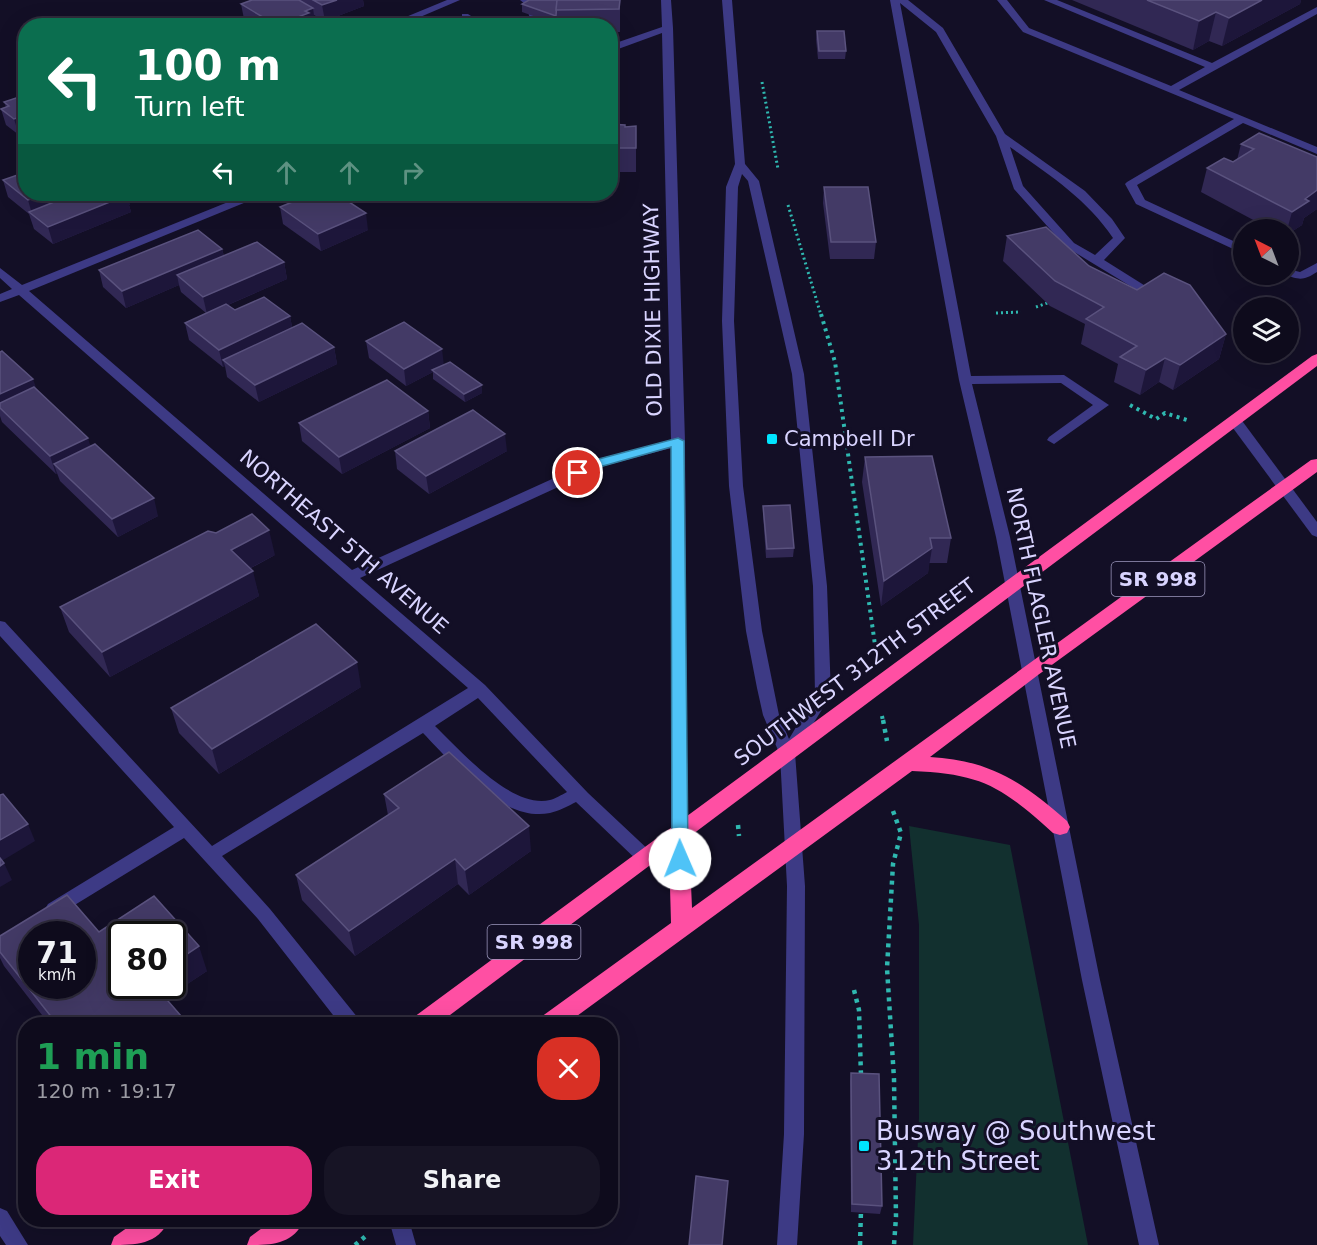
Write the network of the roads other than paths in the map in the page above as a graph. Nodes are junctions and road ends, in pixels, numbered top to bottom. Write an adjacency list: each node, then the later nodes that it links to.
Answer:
1 (455, 0): 11 (street)
2 (525, 0): 13 (street)
3 (666, 0): 14 (street, OLD DIXIE HIGHWAY)
4 (727, 0): 21 (street)
5 (895, 0): 32 (street, NORTH FLAGLER AVENUE)
6 (902, 0): 19 (street)
7 (1002, 0): 17 (street)
8 (1050, 0): 16 (street)
9 (1317, 10): 16 (street)
10 (465, 16): 12 (street)
11 (409, 18)
12 (468, 18)
13 (537, 18)
14 (668, 28): 15 (street); 34 (street, OLD DIXIE HIGHWAY)
15 (618, 46)
16 (1213, 67): 17 (street)
17 (1171, 90): 18 (street)
18 (1242, 119): 20 (street); 23 (street)
19 (1001, 136): 24 (street); 24 (street)
20 (1317, 151)
21 (740, 164): 45 (street); 45 (street)
22 (239, 201): 28 (street)
23 (1233, 246)
24 (1096, 261): 29 (street)
25 (1317, 267): 27 (street)
26 (0, 272): 28 (street, NORTHEAST 5TH AVENUE)
27 (1299, 276)
28 (20, 290): 30 (street); 39 (street, NORTHEAST 5TH AVENUE)
29 (1149, 292)
30 (0, 298)
31 (1317, 359): 33 (highway, SOUTHWEST 312TH STREET / SR 998)
32 (966, 380): 35 (street); 40 (street, NORTH FLAGLER AVENUE)
33 (1235, 421): 37 (street); 40 (highway, SOUTHWEST 312TH STREET / SR 998)
34 (678, 441): 39 (street); 50 (street, OLD DIXIE HIGHWAY)
35 (1054, 441)
36 (1317, 464): 37 (highway, SR 998)
37 (1286, 487): 38 (street); 42 (highway, SR 998)
38 (1317, 532)
39 (349, 577): 43 (street, NORTHEAST 5TH AVENUE)
40 (1013, 585): 42 (street, NORTH FLAGLER AVENUE); 45 (highway, SOUTHWEST 312TH STREET / SR 998)
41 (0, 626): 49 (street)
42 (1031, 670): 46 (highway, SR 998); 48 (street, NORTH FLAGLER AVENUE)
43 (479, 689): 44 (street); 47 (street, NORTHEAST 5TH AVENUE)
44 (424, 725): 47 (street); 52 (street)
45 (788, 755): 50 (highway, SOUTHWEST 312TH STREET / SR 998); 51 (street)
46 (908, 764): 48 (highway); 51 (highway, SR 998)
47 (578, 794): 53 (street, NORTHEAST 5TH AVENUE)
48 (1060, 827): 68 (street, NORTH FLAGLER AVENUE)
49 (185, 829): 52 (street); 54 (street)
50 (680, 835): 53 (highway, SOUTHWEST 312TH STREET / SR 998); 55 (highway)
51 (793, 846): 55 (highway, SR 998); 67 (street)
52 (210, 855): 56 (street)
53 (647, 859): 57 (highway, SOUTHWEST 312TH STREET / SR 998)
54 (39, 918)
55 (682, 927): 58 (highway, SR 998)
56 (345, 1017)
57 (432, 1017)
58 (559, 1017)
59 (0, 1218): 63 (street)
60 (147, 1227): 64 (highway)
61 (283, 1227): 65 (highway)
62 (401, 1227): 66 (street)
63 (18, 1245)
64 (123, 1245)
65 (259, 1245)
66 (406, 1245)
67 (787, 1245)
68 (1149, 1245)

